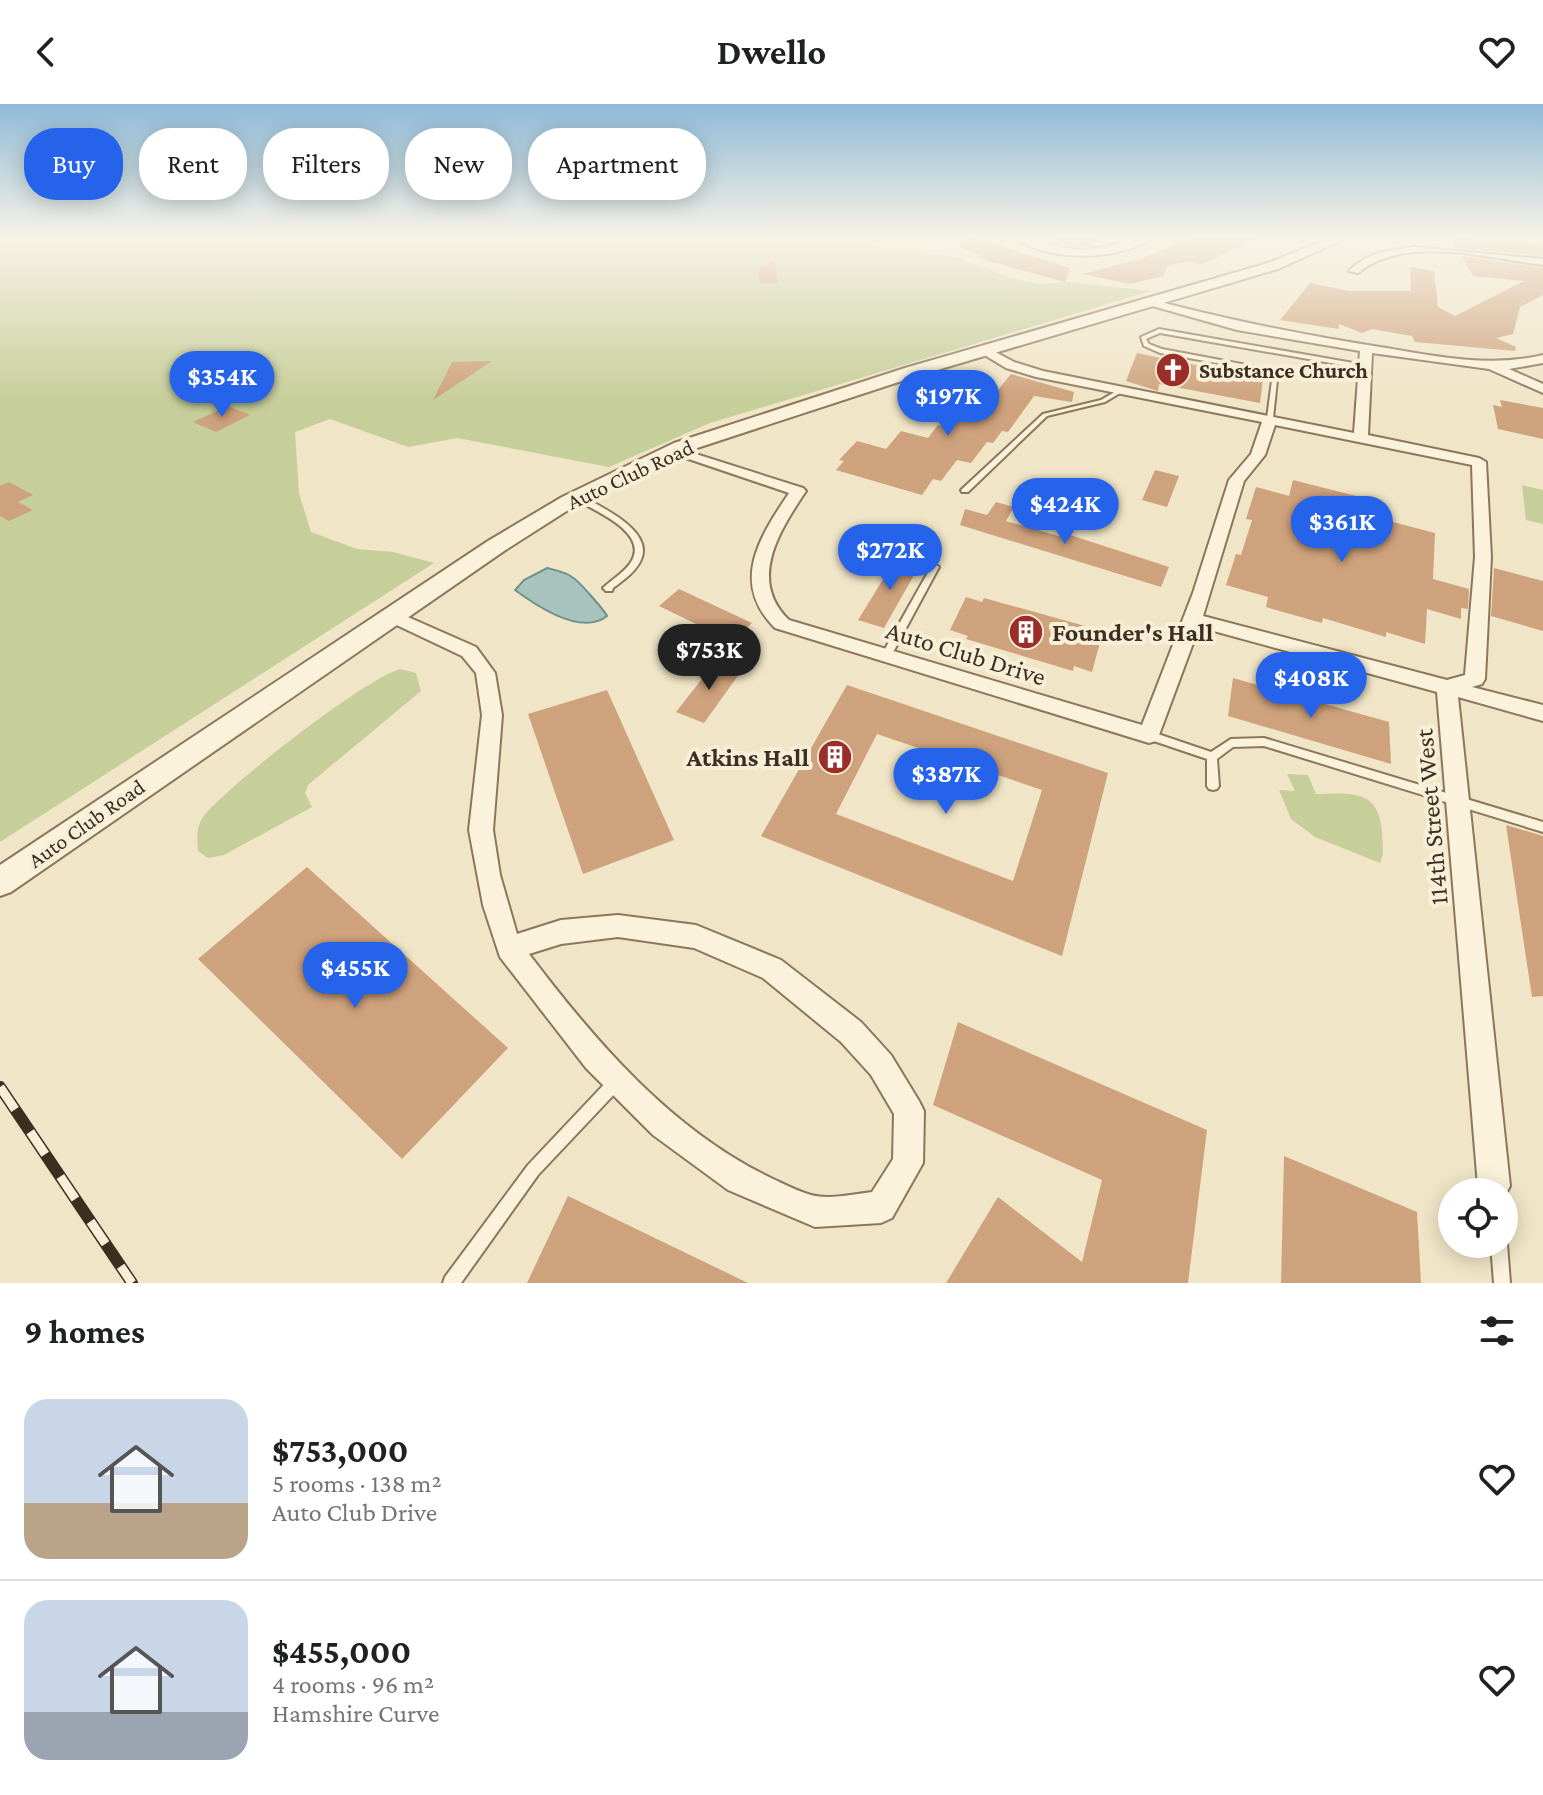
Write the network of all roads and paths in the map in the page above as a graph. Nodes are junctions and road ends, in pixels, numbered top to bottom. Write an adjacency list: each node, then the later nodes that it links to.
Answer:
1 (1188, 292): 2 (street, Auto Club Road)
2 (1153, 303): 3 (street); 4 (street, Auto Club Road)
3 (1366, 349): 6 (street); 7 (street)
4 (984, 351): 9 (street); 12 (street, Auto Club Road)
5 (1543, 359): 6 (street)
6 (1491, 365): 8 (street)
7 (1365, 367): 10 (lane); 11 (street)
8 (1543, 389)
9 (1122, 390): 10 (street); 13 (lane)
10 (1270, 418): 11 (street); 18 (street)
11 (1361, 438): 20 (street)
12 (672, 451): 14 (street, Auto Club Road); 19 (street, Auto Club Drive)
13 (965, 490)
14 (577, 497): 16 (lane); 17 (street, Auto Club Road)
15 (935, 567): 19 (lane)
16 (609, 589)
17 (392, 616): 27 (street, Auto Club Road); 28 (street)
18 (1193, 619): 20 (street); 22 (street)
19 (886, 656): 22 (street, Auto Club Drive)
20 (1447, 687): 21 (street); 25 (street, 114th Street West)
21 (1543, 713)
22 (1149, 735): 23 (lane)
23 (1212, 757): 24 (lane); 25 (lane)
24 (1213, 786)
25 (1459, 803): 26 (lane); 30 (street, 114th Street West)
26 (1543, 827)
27 (0, 882)
28 (509, 949): 29 (street); 29 (street)
29 (618, 1080): 32 (lane)
30 (1493, 1178)
31 (1500, 1258): 33 (lane)
32 (451, 1283)
33 (1502, 1283)

